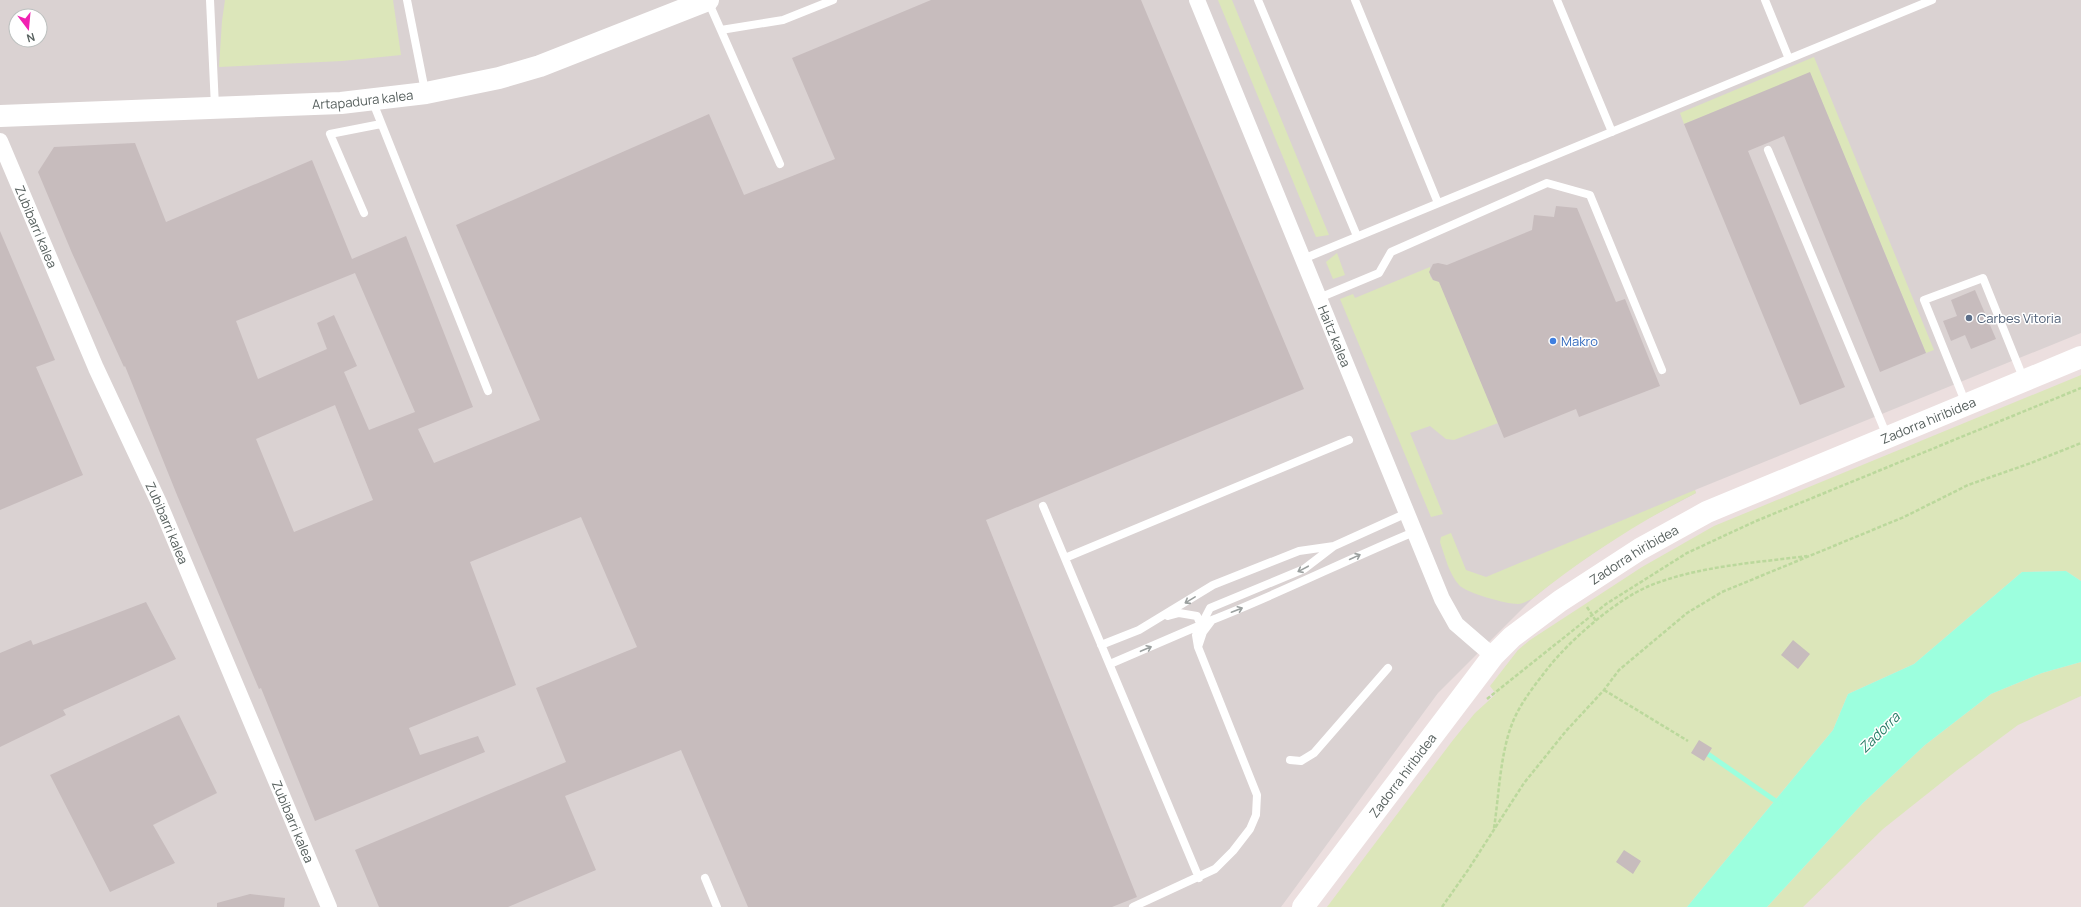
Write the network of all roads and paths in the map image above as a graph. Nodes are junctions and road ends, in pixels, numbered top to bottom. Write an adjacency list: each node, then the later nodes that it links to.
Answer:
1 (210, 0): 15 (lane)
2 (407, 0): 13 (lane)
3 (708, 0): 11 (lane); 13 (main road, Artapadura kalea)
4 (833, 0): 11 (lane)
5 (1197, 0): 26 (street, Haitz kalea)
6 (1258, 0): 25 (lane)
7 (1355, 0): 23 (lane)
8 (1557, 0): 18 (lane)
9 (1765, 0): 12 (lane)
10 (1932, 0): 12 (lane)
11 (721, 30): 22 (lane)
12 (1789, 59): 18 (lane)
13 (426, 93): 14 (main road, Artapadura kalea)
14 (372, 99): 15 (main road, Artapadura kalea); 17 (lane)
15 (215, 107): 16 (main road, Artapadura kalea)
16 (0, 116)
17 (381, 124): 24 (lane); 32 (lane)
18 (1612, 132): 23 (lane)
19 (0, 141): 21 (street, Zubibarri kalea)
20 (1768, 150): 34 (lane)
21 (3, 157): 56 (street, Zubibarri kalea)
22 (780, 164)
23 (1438, 203): 25 (lane)
24 (364, 213)
25 (1357, 236): 26 (lane)
26 (1303, 259): 27 (street, Haitz kalea)
27 (1319, 298): 29 (lane); 38 (street, Haitz kalea)
28 (2081, 357): 30 (main road, Zadorra hiribidea)
29 (1662, 370)
30 (2024, 381): 33 (main road, Zadorra hiribidea); 33 (lane)
31 (2081, 388): 50 (path)
32 (488, 391)
33 (1966, 404): 34 (main road, Zadorra hiribidea)
34 (1887, 436): 46 (main road, Zadorra hiribidea)
35 (1349, 440): 42 (lane)
36 (2081, 443): 41 (path)
37 (1043, 506): 42 (lane)
38 (1406, 513): 39 (street, Haitz kalea); 40 (lane)
39 (1414, 532): 44 (lane, one-way to 39); 46 (street, Haitz kalea)
40 (1334, 546): 43 (lane, one-way to 43); 44 (lane, one-way to 44)
41 (1811, 555): 49 (path); 53 (path)
42 (1065, 558): 45 (lane)
43 (1158, 618): 44 (lane); 45 (lane)
44 (1203, 628): 47 (lane, one-way to 44); 55 (lane)
45 (1101, 645): 47 (lane)
46 (1493, 656): 59 (main road, Zadorra hiribidea)
47 (1110, 664): 55 (lane)
48 (1388, 668): 52 (lane)
49 (1604, 690): 51 (path); 53 (path)
50 (1484, 701)
51 (1688, 741)
52 (1290, 760)
53 (1494, 829): 60 (path)
54 (705, 878): 57 (lane)
55 (1199, 878): 58 (lane)
56 (329, 907)
57 (717, 907)
58 (1133, 907)
59 (1303, 907)
60 (1442, 907)

